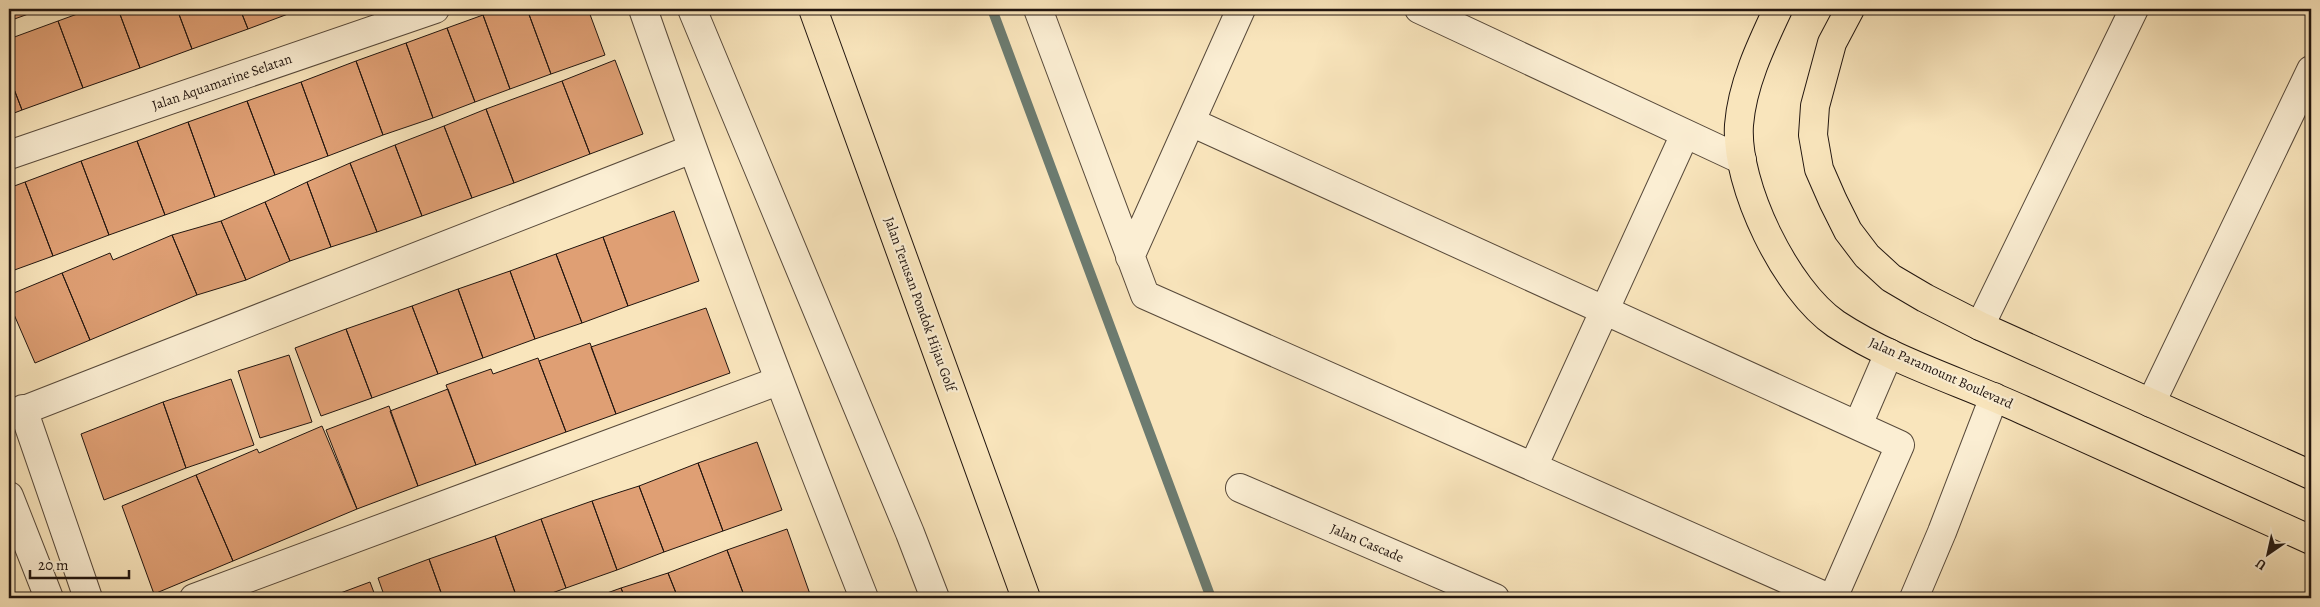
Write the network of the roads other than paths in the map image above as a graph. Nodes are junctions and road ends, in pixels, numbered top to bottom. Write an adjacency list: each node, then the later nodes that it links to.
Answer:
1 (435, 9): 15 (street, Jalan Aquamarine Selatan)
2 (643, 9): 14 (street)
3 (692, 9): 35 (street)
4 (813, 9): 36 (main road, Jalan Terusan Pondok Hijau Golf)
5 (1038, 9): 17 (street)
6 (1241, 9): 12 (street)
7 (1419, 9): 13 (street)
8 (1778, 9): 16 (main road, Jalan Paramount Boulevard)
9 (1850, 9): 19 (main road)
10 (2134, 9): 19 (street)
11 (2311, 70): 23 (street)
12 (1191, 122): 17 (street); 18 (street)
13 (1685, 134): 16 (street); 18 (street)
14 (692, 149): 21 (street); 24 (street)
15 (9, 155)
16 (1742, 160): 20 (main road, Jalan Paramount Boulevard)
17 (1130, 257): 26 (street)
18 (1604, 310): 25 (street); 26 (street)
19 (1980, 326): 23 (main road)
20 (1889, 353): 22 (main road, Jalan Paramount Boulevard); 25 (street)
21 (778, 381): 33 (street); 34 (street)
22 (1994, 397): 30 (main road, Jalan Paramount Boulevard); 40 (street)
23 (2151, 403): 27 (main road)
24 (16, 413): 32 (street)
25 (1858, 425): 39 (street)
26 (1533, 467): 38 (street)
27 (2311, 475)
28 (1240, 488): 37 (street, Jalan Cascade)
29 (9, 496): 31 (street)
30 (2311, 540)
31 (49, 598)
32 (88, 598)
33 (194, 598)
34 (864, 598)
35 (934, 598)
36 (1026, 598)
37 (1495, 598)
38 (1829, 598)
39 (1833, 598)
40 (1914, 598)

